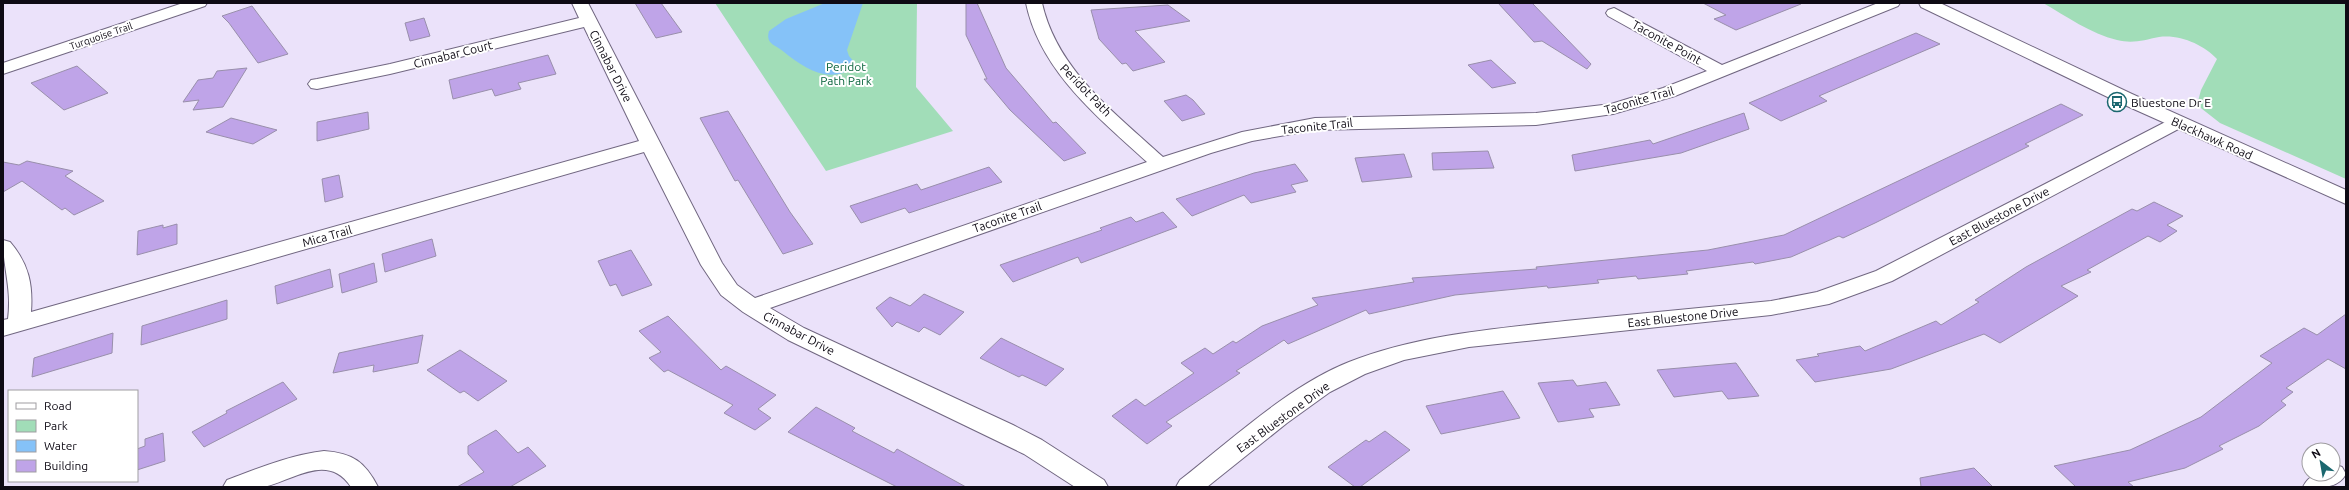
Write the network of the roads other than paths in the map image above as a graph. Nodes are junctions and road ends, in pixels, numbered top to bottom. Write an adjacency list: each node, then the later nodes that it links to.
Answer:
1 (199, 3): 7 (street, Turquoise Trail)
2 (1034, 3): 12 (street, Peridot Path)
3 (1892, 3): 8 (street, Taconite Trail)
4 (1927, 3): 10 (street, Blackhawk Road)
5 (585, 12): 9 (street, Cinnabar Court); 11 (street, Cinnabar Drive)
6 (1614, 13): 8 (street, Taconite Point)
7 (3, 69)
8 (1720, 71): 12 (street, Taconite Trail)
9 (317, 84)
10 (2177, 122): 13 (street, Blackhawk Road); 20 (street, East Bluestone Drive)
11 (651, 144): 15 (street, Cinnabar Drive); 16 (street, Mica Trail)
12 (1160, 164): 15 (street, Taconite Trail)
13 (2346, 198)
14 (3, 247): 16 (street)
15 (751, 306): 19 (street, Cinnabar Drive)
16 (11, 326)
17 (236, 487): 18 (street)
18 (365, 487)
19 (1095, 487)
20 (1189, 487)

